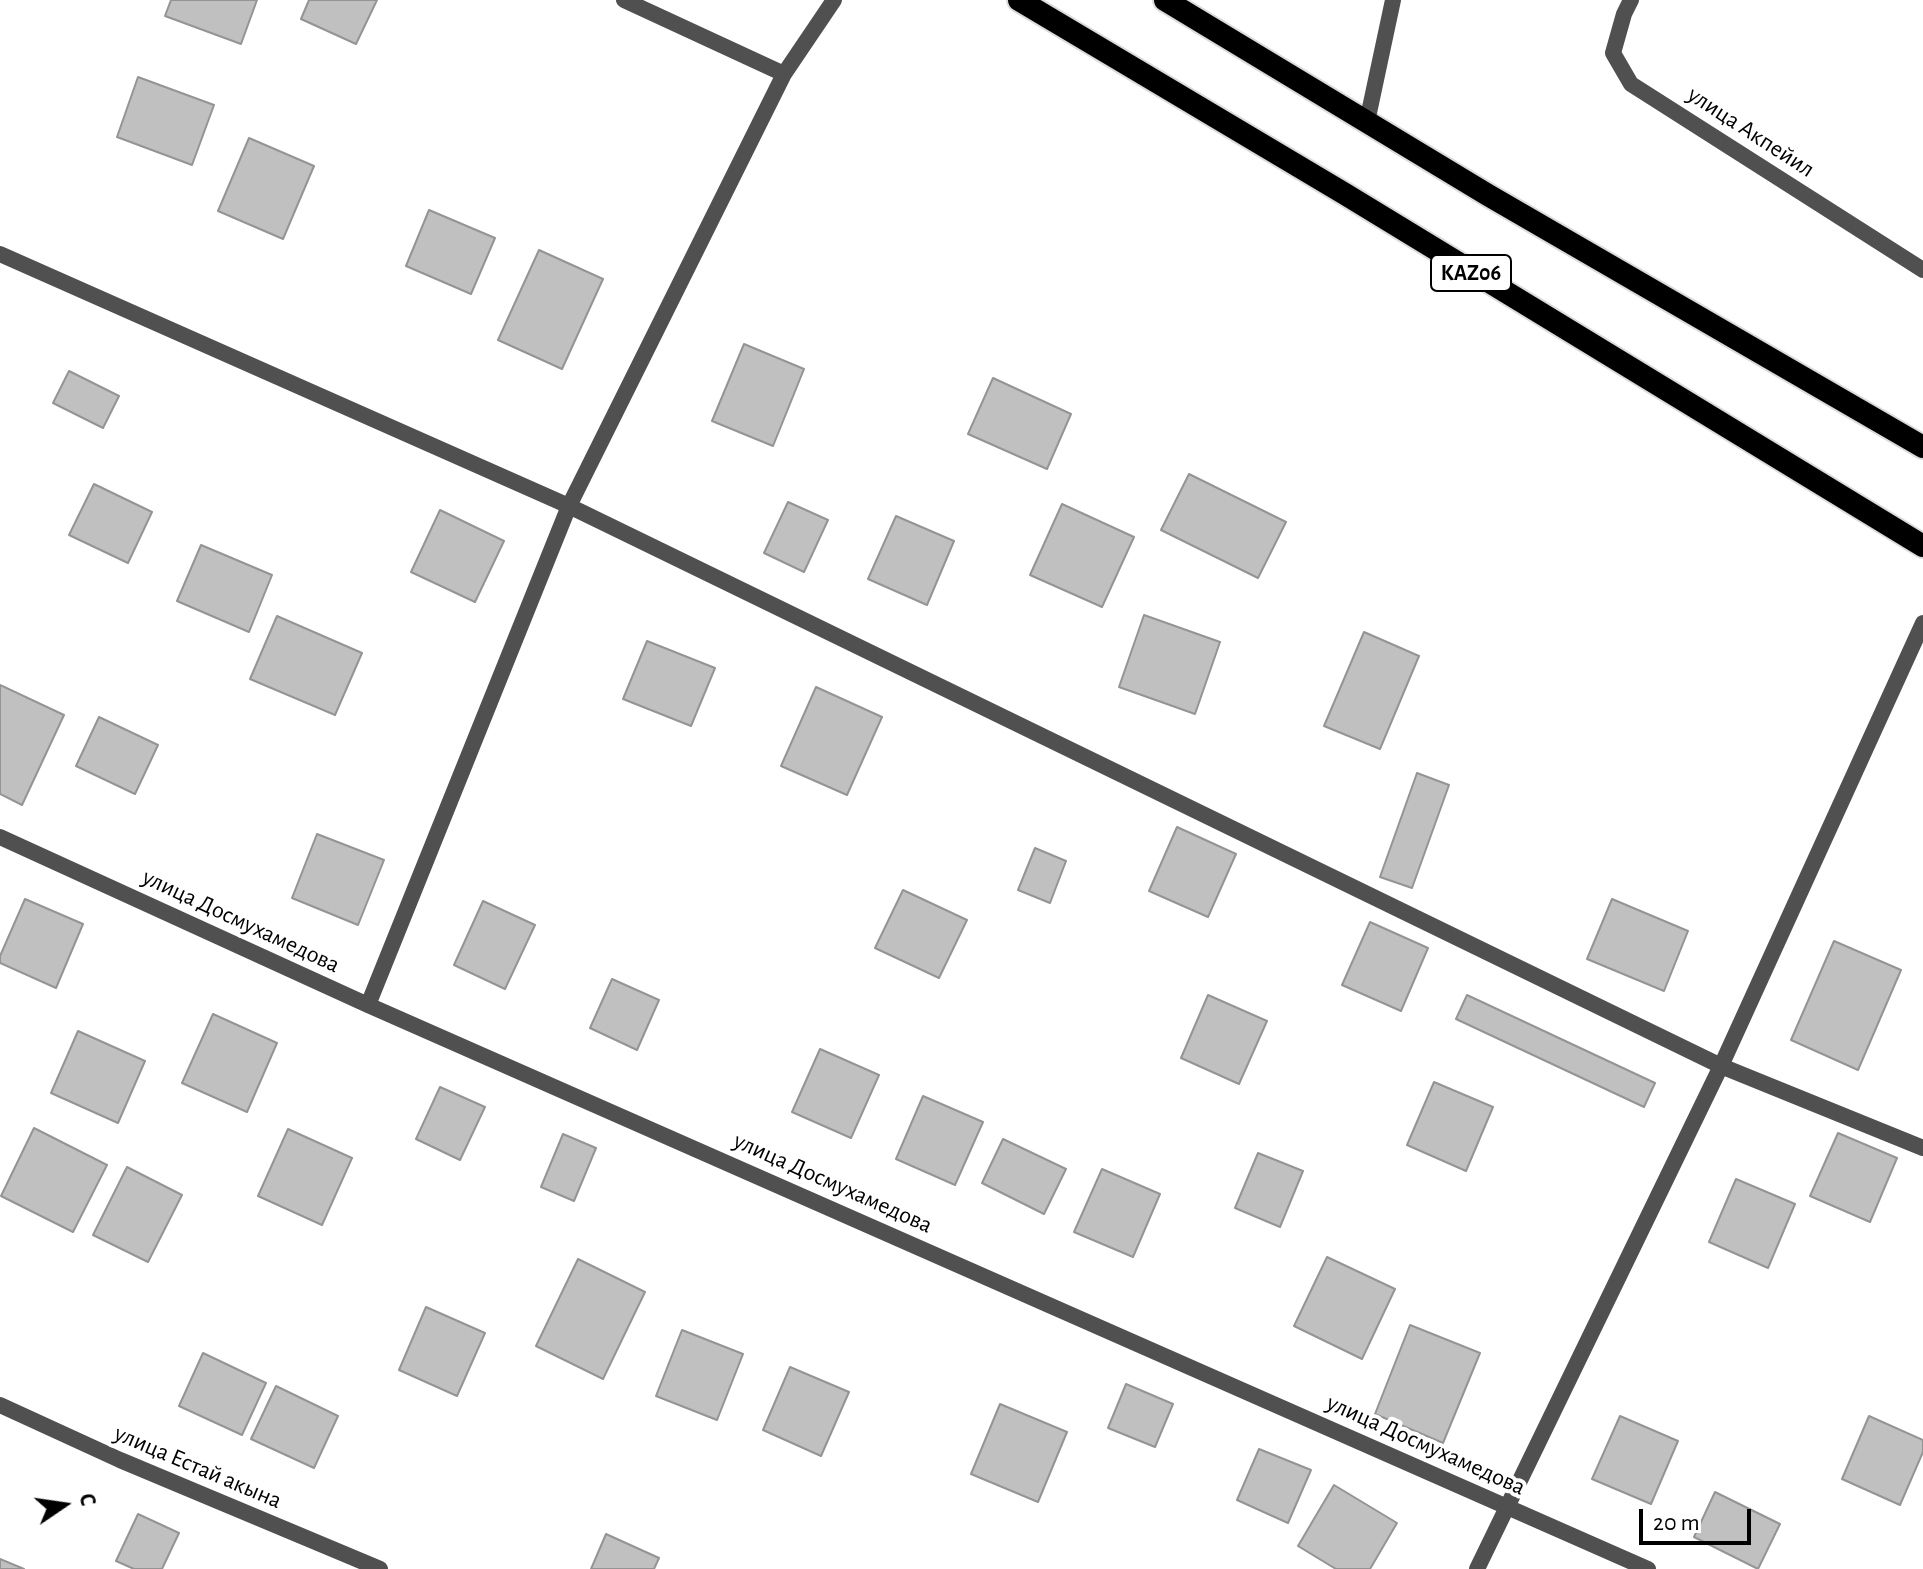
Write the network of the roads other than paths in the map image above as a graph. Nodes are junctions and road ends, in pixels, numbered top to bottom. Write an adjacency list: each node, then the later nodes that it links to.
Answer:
1 (624, 0): 7 (street)
2 (834, 0): 7 (street)
3 (1019, 0): 13 (highway, KАZ06)
4 (1165, 0): 8 (highway)
5 (1393, 0): 8 (street)
6 (1631, 0): 10 (street, улица Акпейил)
7 (784, 74): 12 (street)
8 (1367, 122): 11 (highway)
9 (0, 254): 12 (street)
10 (1923, 270)
11 (1923, 447)
12 (569, 506): 16 (street); 17 (street)
13 (1923, 546)
14 (1923, 623): 17 (street)
15 (0, 837): 16 (street, улица Досмухамедова)
16 (368, 1005): 20 (street, улица Досмухамедова)
17 (1721, 1066): 18 (street); 20 (street)
18 (1923, 1148)
19 (0, 1405): 21 (street, улица Естай акына)
20 (1506, 1506): 22 (street); 23 (street, улица Досмухамедова)
21 (380, 1569)
22 (1477, 1569)
23 (1648, 1569)

